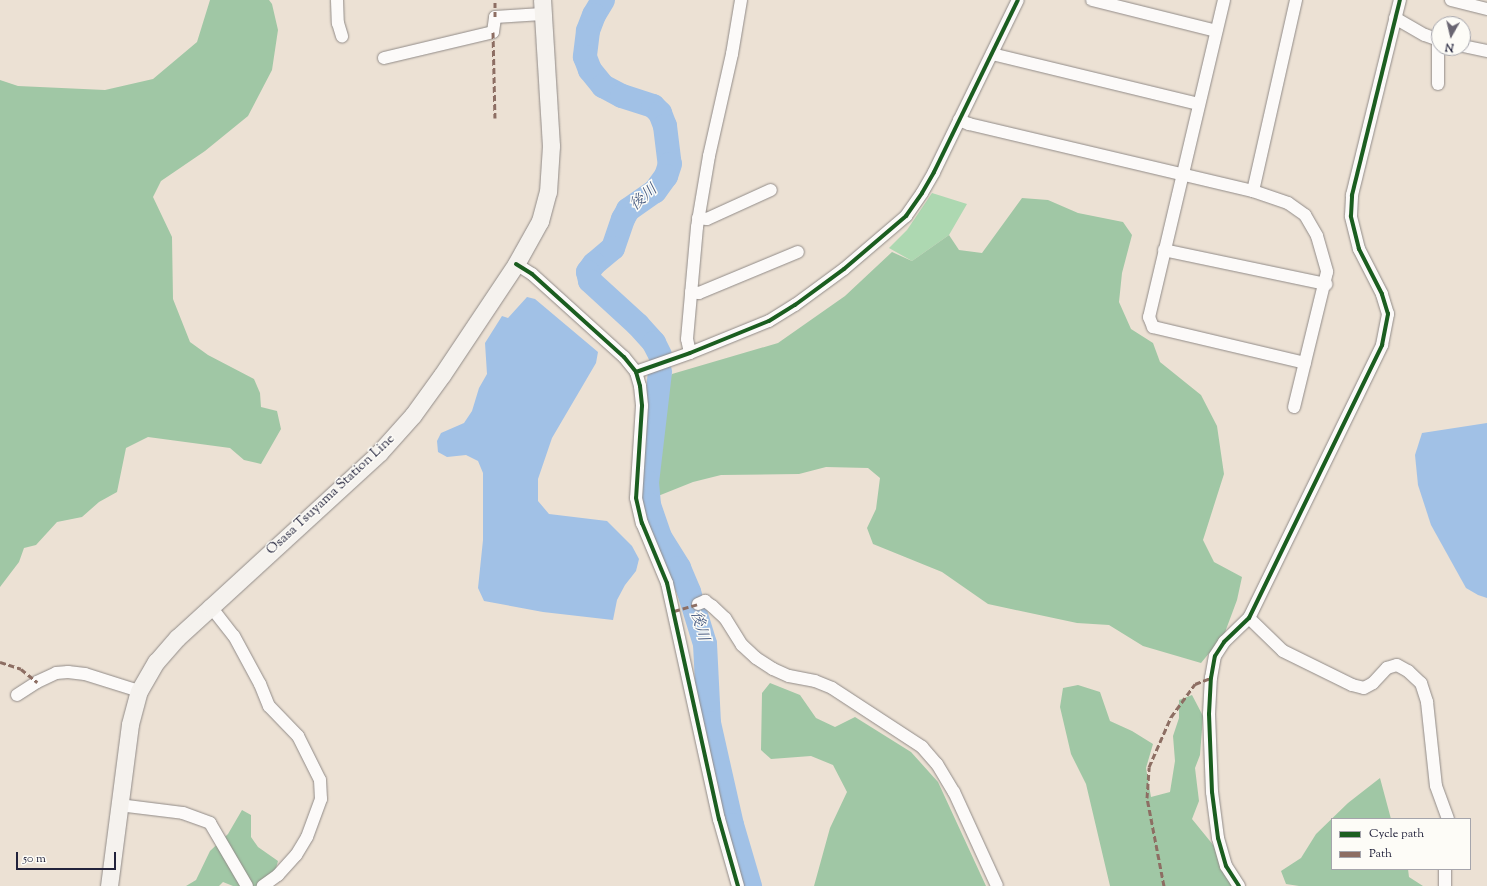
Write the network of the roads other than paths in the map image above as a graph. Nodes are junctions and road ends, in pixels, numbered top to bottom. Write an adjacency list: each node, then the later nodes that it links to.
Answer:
1 (337, 0): 13 (street)
2 (741, 0): 26 (street)
3 (1018, 0): 17 (street)
4 (1092, 0): 12 (street)
5 (1224, 0): 12 (street)
6 (1296, 0): 25 (street)
7 (1400, 0): 11 (street)
8 (1451, 0): 10 (street)
9 (542, 7): 19 (street); 29 (main road, Osasa Tsuyama Station Line)
10 (1487, 9)
11 (1394, 18): 14 (street); 38 (street)
12 (1216, 31): 21 (street)
13 (342, 36)
14 (1431, 37)
15 (1471, 48): 16 (street)
16 (1487, 51)
17 (992, 54): 21 (street); 22 (street)
18 (1439, 56): 20 (street)
19 (384, 58)
20 (1438, 84)
21 (1199, 104): 23 (street)
22 (959, 120): 23 (street); 32 (street)
23 (1182, 176): 25 (street); 27 (street)
24 (771, 190): 26 (street)
25 (1253, 191): 30 (street)
26 (698, 218): 31 (street)
27 (1164, 250): 30 (street); 33 (street)
28 (798, 252): 31 (street)
29 (516, 264): 34 (street); 37 (main road, Osasa Tsuyama Station Line)
30 (1326, 284): 33 (street)
31 (691, 292): 32 (street)
32 (690, 353): 34 (street)
33 (1305, 363): 35 (street)
34 (636, 372): 47 (street)
35 (1294, 407)
36 (698, 604): 48 (street)
37 (211, 606): 39 (main road, Osasa Tsuyama Station Line); 46 (street)
38 (1249, 618): 42 (street); 49 (street)
39 (139, 691): 40 (street); 41 (main road, Osasa Tsuyama Station Line)
40 (17, 695)
41 (119, 804): 44 (main road, Osasa Tsuyama Station Line); 45 (street)
42 (1448, 818)
43 (1445, 870): 50 (street)
44 (108, 886)
45 (247, 886)
46 (263, 886)
47 (738, 886)
48 (997, 886)
49 (1239, 886)
50 (1446, 886)

